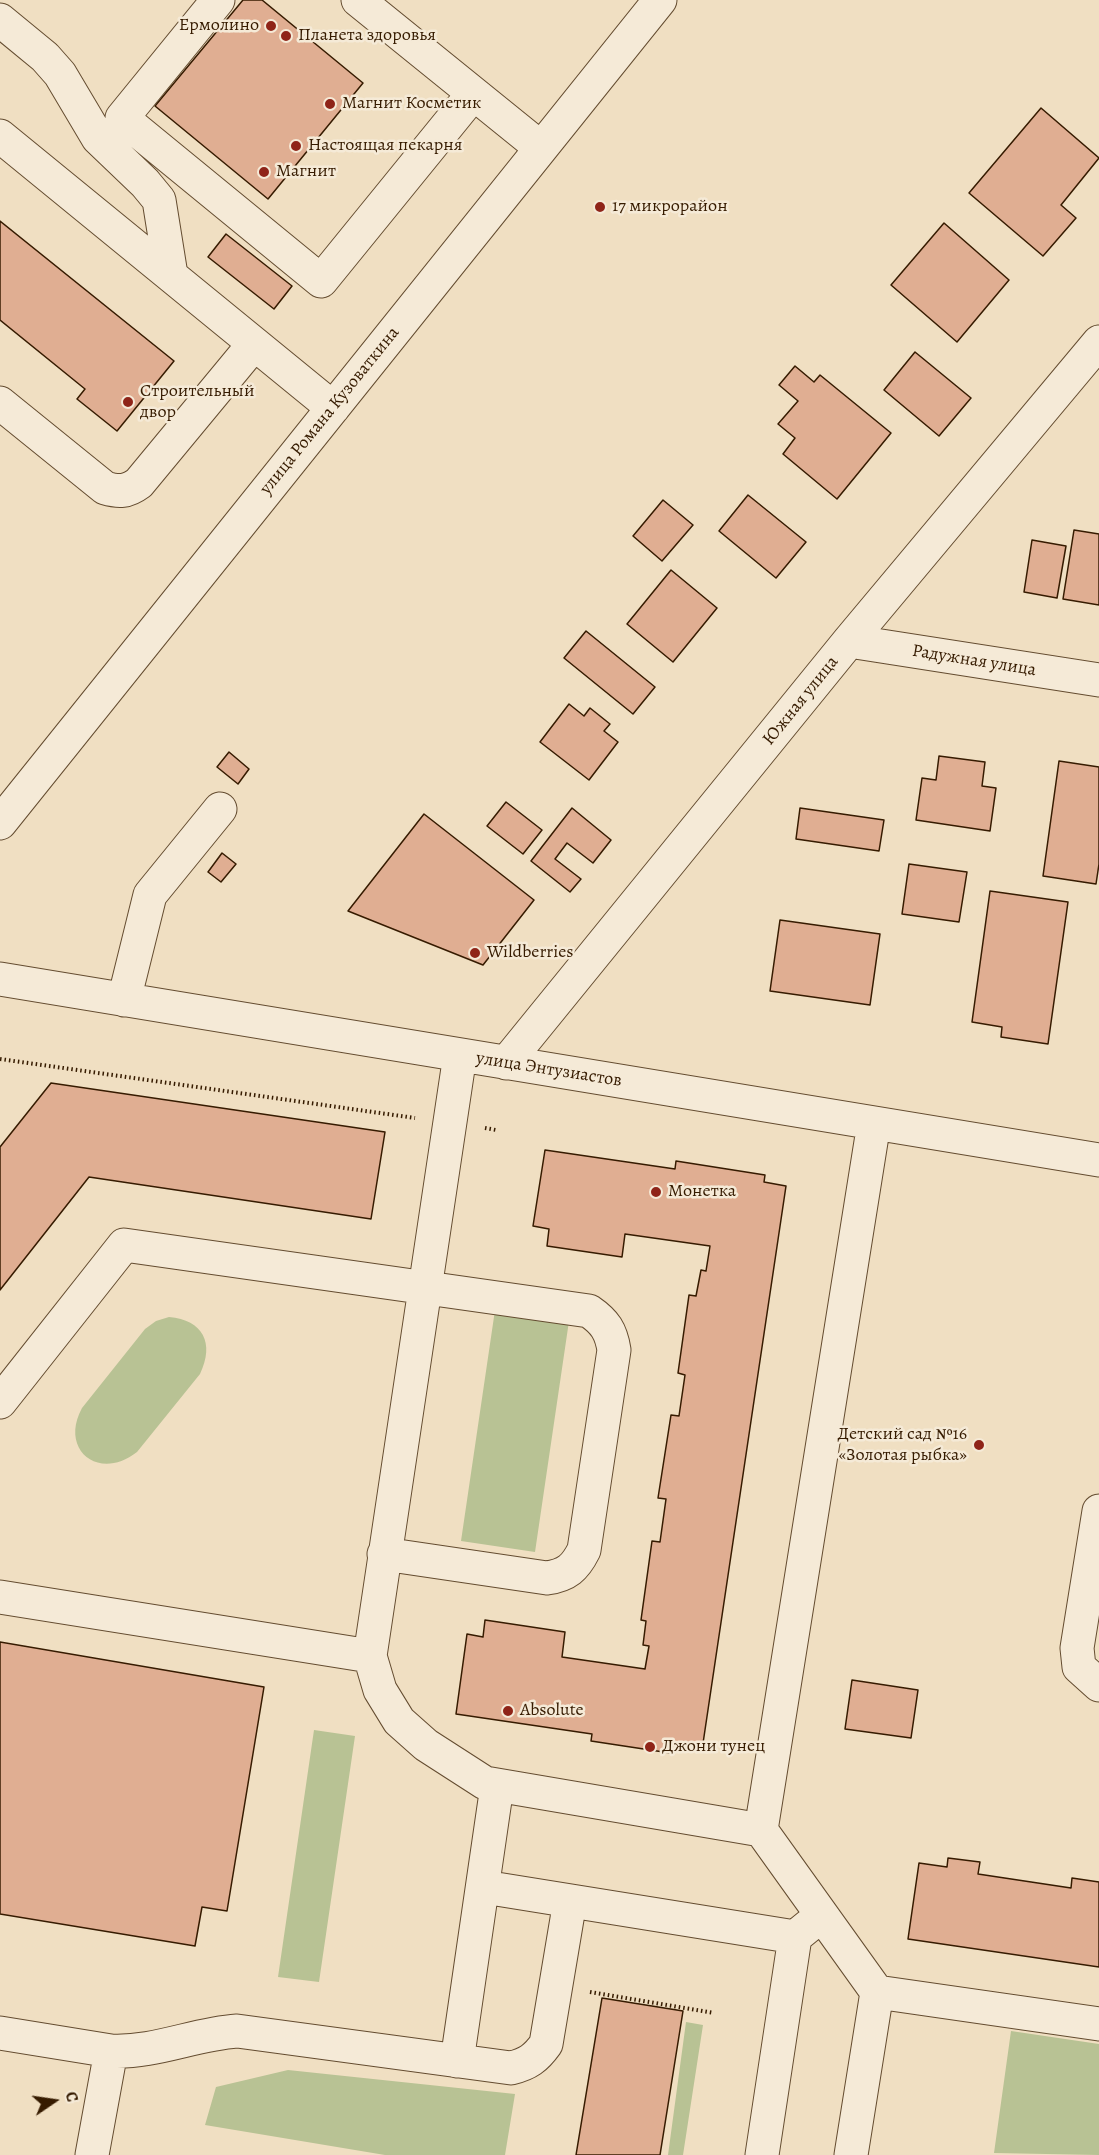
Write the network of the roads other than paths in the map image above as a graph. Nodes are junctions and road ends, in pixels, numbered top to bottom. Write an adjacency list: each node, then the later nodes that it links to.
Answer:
1 (218, 0): 5 (street)
2 (358, 0): 5 (street)
3 (660, 0): 7 (street, улица Романа Кузоваткина)
4 (0, 20): 8 (street)
5 (474, 94): 7 (street)
6 (0, 136): 8 (street)
7 (541, 148): 12 (street, улица Романа Кузоваткина)
8 (171, 275): 10 (street)
9 (1099, 342): 13 (street, Южная улица)
10 (254, 345): 11 (street); 12 (street)
11 (0, 403)
12 (333, 408): 16 (street, улица Романа Кузоваткина)
13 (849, 641): 14 (street, Радужная улица); 20 (street, Южная улица)
14 (1099, 680)
15 (220, 809): 18 (street)
16 (0, 823)
17 (0, 979): 18 (street, улица Энтузиастов)
18 (124, 999): 19 (street, улица Энтузиастов)
19 (460, 1055): 20 (street, улица Энтузиастов); 23 (street)
20 (506, 1063): 21 (street, улица Энтузиастов)
21 (874, 1123): 22 (street, улица Энтузиастов); 31 (street)
22 (1099, 1160)
23 (425, 1287): 24 (street); 26 (street); 26 (street)
24 (0, 1402)
25 (1099, 1511): 29 (street)
26 (384, 1554): 28 (street)
27 (0, 1597): 28 (street)
28 (370, 1656): 30 (street)
29 (1099, 1685)
30 (497, 1786): 31 (street); 32 (street)
31 (761, 1830): 34 (street)
32 (484, 1887): 33 (street); 40 (street)
33 (570, 1901): 35 (street); 40 (street)
34 (822, 1916): 35 (street); 36 (street)
35 (795, 1937): 42 (street)
36 (876, 1992): 37 (street); 43 (street)
37 (1099, 2024)
38 (0, 2033): 39 (street)
39 (111, 2051): 40 (street); 41 (street)
40 (457, 2061)
41 (92, 2155)
42 (762, 2155)
43 (852, 2155)

